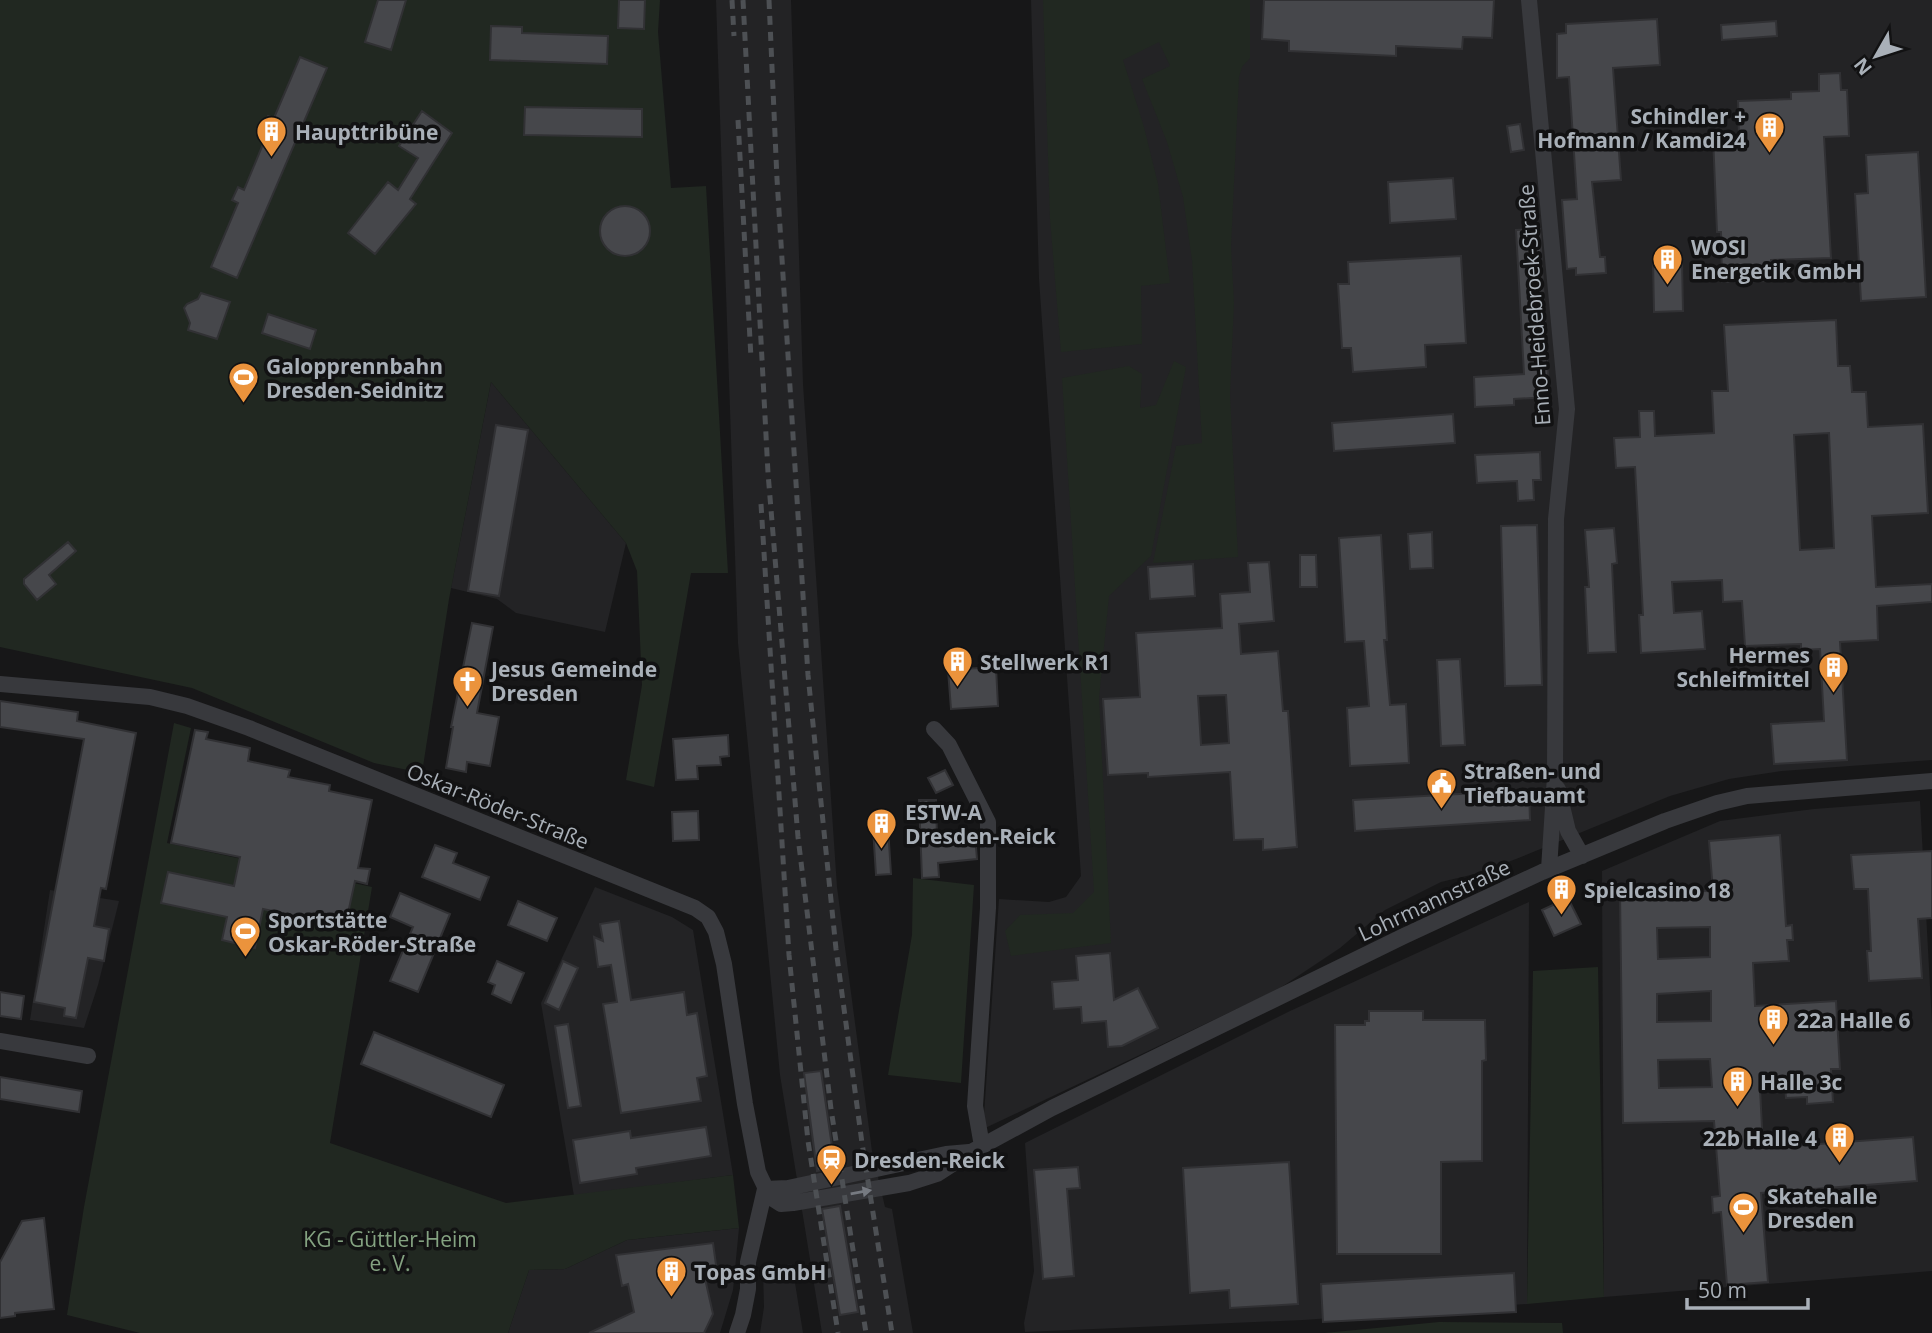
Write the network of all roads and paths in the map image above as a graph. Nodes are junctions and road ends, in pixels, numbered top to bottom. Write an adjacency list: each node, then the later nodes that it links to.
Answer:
1 (1529, 0): 4 (street, Enno-Heidebroek-Straße)
2 (0, 684): 11 (street, Oskar-Röder-Straße)
3 (934, 729): 10 (street)
4 (1555, 776): 6 (street, Enno-Heidebroek-Straße); 7 (street, Enno-Heidebroek-Straße)
5 (1932, 781): 6 (street, Lohrmannstraße)
6 (1582, 856): 7 (street, Lohrmannstraße)
7 (1549, 869): 10 (street, Lohrmannstraße)
8 (0, 1041): 9 (street)
9 (88, 1056)
10 (976, 1149): 11 (street, Lohrmannstraße)
11 (765, 1189): 12 (street)
12 (737, 1333)

